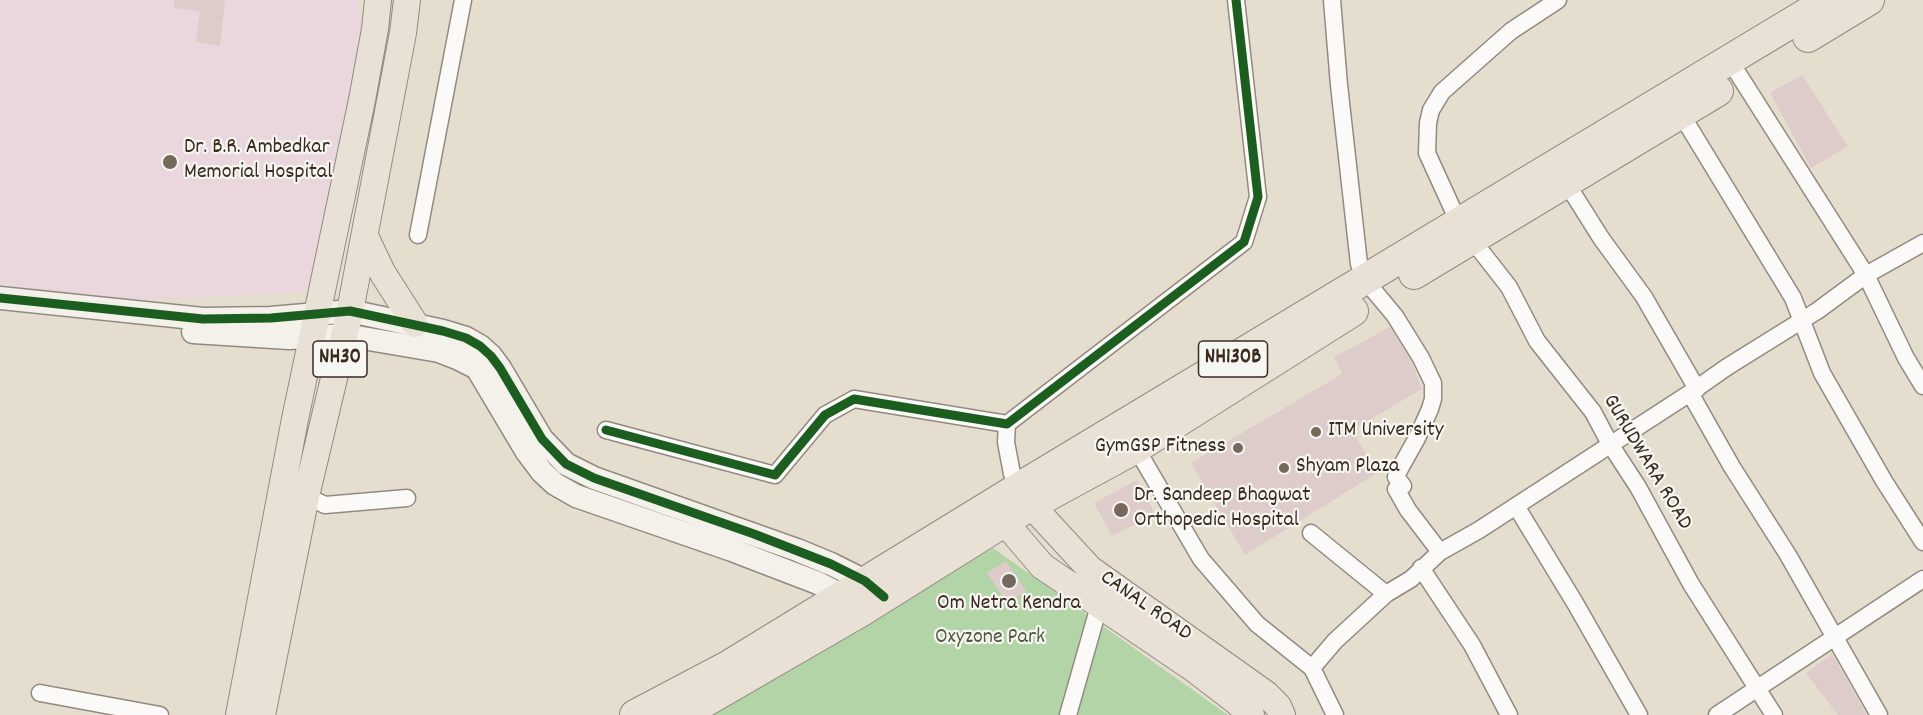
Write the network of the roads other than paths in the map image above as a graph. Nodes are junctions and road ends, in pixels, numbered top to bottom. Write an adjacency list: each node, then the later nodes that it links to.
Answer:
1 (378, 0): 23 (main road, NH30)
2 (407, 0): 14 (main road, NH30)
3 (463, 0): 13 (street)
4 (1236, 0): 26 (street)
5 (1332, 0): 17 (street)
6 (1558, 0): 12 (street, GURUDWARA ROAD)
7 (1829, 0): 9 (highway, NH130B)
8 (1869, 0): 9 (highway, NH130B)
9 (1735, 69): 10 (highway, NH130B); 12 (highway, NH130B); 16 (street)
10 (1681, 114): 11 (highway, NH130B); 20 (street)
11 (1567, 184): 12 (highway, NH130B); 25 (street)
12 (1466, 231): 17 (highway, NH130B); 28 (street, GURUDWARA ROAD)
13 (418, 235)
14 (365, 236): 21 (main road, NH30); 22 (main road)
15 (1923, 243): 16 (street)
16 (1866, 275): 20 (street); 24 (street)
17 (1372, 288): 29 (highway, NH130B); 31 (highway, NH130B); 37 (street)
18 (0, 298): 23 (street)
19 (0, 315): 23 (street)
20 (1803, 320): 25 (street); 36 (street)
21 (348, 323): 22 (street); 23 (street); 30 (main road, NH30); 41 (street)
22 (415, 324): 41 (street)
23 (315, 325): 48 (main road, NH30)
24 (1923, 386)
25 (1693, 391): 28 (street); 43 (street)
26 (1007, 424): 27 (street); 31 (street)
27 (606, 430)
28 (1610, 444): 33 (street); 45 (street, GURUDWARA ROAD)
29 (1136, 448): 31 (highway, NH130B); 44 (street)
30 (306, 496): 32 (street); 49 (main road, NH30)
31 (1025, 496): 34 (highway, NH130B); 54 (main road, CANAL ROAD)
32 (407, 498)
33 (1516, 506): 37 (street); 57 (street)
34 (997, 513): 41 (highway, NH130B); 42 (main road, CANAL ROAD)
35 (1311, 533): 40 (street)
36 (1923, 542)
37 (1440, 552): 38 (street)
38 (1421, 568): 40 (street); 56 (street)
39 (1923, 579): 43 (street)
40 (1386, 594): 44 (street)
41 (863, 596): 50 (highway, NH130B); 51 (highway, NH130B)
42 (1099, 606): 52 (street); 53 (main road, CANAL ROAD)
43 (1836, 636): 45 (street); 60 (street)
44 (1312, 668): 55 (street)
45 (1756, 689): 58 (street); 59 (street, GURUDWARA ROAD)
46 (39, 693): 47 (street)
47 (160, 715)
48 (239, 715)
49 (262, 715)
50 (635, 715)
51 (682, 715)
52 (1068, 715)
53 (1251, 715)
54 (1282, 715)
55 (1335, 715)
56 (1509, 715)
57 (1639, 715)
58 (1717, 715)
59 (1774, 715)
60 (1879, 715)

